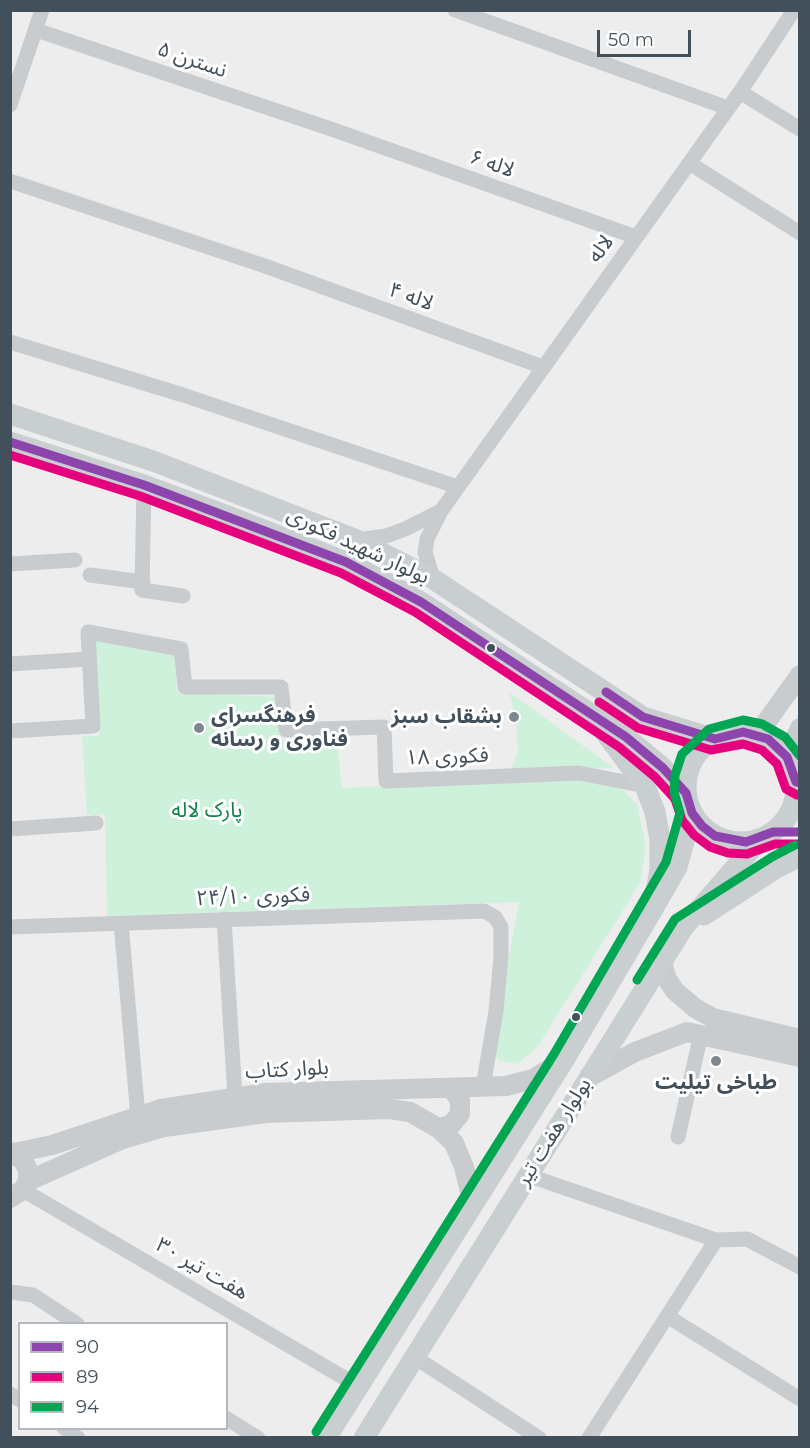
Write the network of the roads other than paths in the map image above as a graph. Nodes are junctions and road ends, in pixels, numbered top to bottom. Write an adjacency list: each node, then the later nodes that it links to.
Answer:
1 (42, 10): 4 (street)
2 (455, 10): 7 (street)
3 (794, 10): 5 (street, لاله)
4 (36, 30): 6 (street); 9 (street, نسترن ۵)
5 (740, 92): 7 (street, لاله); 8 (street)
6 (11, 100)
7 (728, 108): 10 (street, لاله)
8 (800, 129)
9 (334, 130): 13 (street, لاله ۶)
10 (688, 163): 12 (street); 13 (street, لاله)
11 (10, 181): 15 (street, لاله ۴)
12 (800, 233)
13 (636, 237): 15 (street, لاله)
14 (10, 342): 19 (street)
15 (543, 367): 19 (street, لاله)
16 (10, 414): 21 (main road, بولوار شهید فکوری)
17 (10, 442): 18 (main road, بولوار شهید فکوری)
18 (144, 485): 26 (street); 31 (main road, بولوار شهید فکوری)
19 (458, 487): 20 (street, لاله)
20 (441, 511): 21 (street, لاله); 25 (street, لاله)
21 (357, 540): 25 (main road, بولوار شهید فکوری)
22 (75, 560): 23 (street)
23 (10, 564)
24 (90, 575): 26 (street)
25 (433, 579): 32 (main road, بولوار شهید فکوری)
26 (142, 586): 27 (street)
27 (183, 596)
28 (89, 659): 29 (street); 34 (street); 40 (street, فکوری ١٨)
29 (10, 664)
30 (800, 675): 35 (street)
31 (586, 710): 36 (main road, بولوار شهید فکوری); 40 (main road)
32 (643, 717): 36 (main road); 37 (main road, بولوار شهید فکوری)
33 (800, 728): 38 (street)
34 (10, 731)
35 (757, 735): 37 (main road); 38 (main road)
36 (626, 737): 41 (main road, بولوار شهید فکوری)
37 (715, 739): 41 (main road)
38 (787, 757): 39 (main road)
39 (798, 782): 46 (main road)
40 (645, 786): 48 (main road)
41 (686, 793): 42 (main road)
42 (692, 813): 46 (main road); 48 (main road, بولوار هفت تیر)
43 (96, 823): 44 (street)
44 (10, 829)
45 (800, 832): 46 (main road)
46 (767, 836): 52 (main road, بولوار هفت تیر)
47 (800, 856): 52 (main road)
48 (653, 909): 58 (main road, بولوار هفت تیر)
49 (224, 919): 50 (street, فکوری ۲۴/۱۰); 60 (street, فکوری ۲۴/۱۰); 62 (street)
50 (121, 923): 51 (street, فکوری ۲۴/۱۰); 63 (street)
51 (10, 927)
52 (683, 928): 53 (main road, بولوار هفت تیر)
53 (662, 963): 54 (street); 59 (main road, بولوار هفت تیر)
54 (695, 1008): 55 (street); 56 (street)
55 (694, 1033): 57 (street); 59 (street); 65 (street)
56 (800, 1038)
57 (800, 1057)
58 (564, 1060): 60 (street, بلوار کتاب); 69 (main road, بولوار هفت تیر)
59 (589, 1077): 67 (main road, بولوار هفت تیر)
60 (483, 1087): 61 (street, بلوار کتاب)
61 (452, 1089): 62 (street, بلوار کتاب); 64 (street)
62 (235, 1097): 63 (street, بلوار کتاب)
63 (138, 1117): 66 (street, بلوار کتاب)
64 (438, 1128): 68 (street, بلوار کتاب); 69 (street, بلوار کتاب)
65 (678, 1137)
66 (12, 1153): 68 (street)
67 (527, 1175): 70 (street); 75 (main road, بولوار هفت تیر)
68 (20, 1190): 76 (street, هفت تیر ۳۰)
69 (472, 1204): 76 (main road, بولوار هفت تیر)
70 (716, 1240): 71 (street); 73 (street)
71 (800, 1267)
72 (10, 1292): 74 (street)
73 (667, 1316): 77 (street); 83 (street)
74 (76, 1322)
75 (413, 1356): 81 (main road, بولوار هفت تیر); 82 (street)
76 (358, 1386): 80 (main road, بولوار هفت تیر)
77 (800, 1400)
78 (228, 1419): 79 (street)
79 (258, 1437)
80 (326, 1437)
81 (364, 1437)
82 (539, 1437)
83 (590, 1437)

